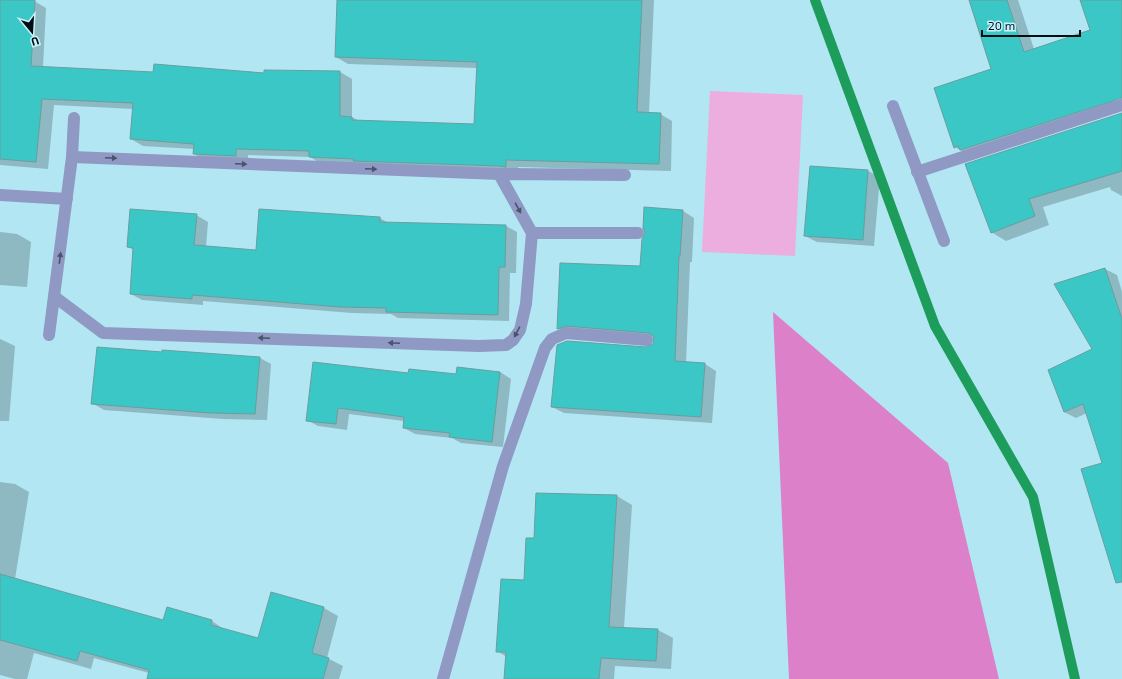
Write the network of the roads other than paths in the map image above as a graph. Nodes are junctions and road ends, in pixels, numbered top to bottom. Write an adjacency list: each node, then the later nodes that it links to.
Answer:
1 (1122, 105): 5 (street)
2 (892, 106): 5 (street)
3 (74, 118): 4 (street)
4 (72, 157): 6 (street, one-way to 6); 9 (street)
5 (917, 172): 12 (street)
6 (499, 174): 7 (street); 10 (street, one-way to 10)
7 (625, 175)
8 (0, 195): 9 (street)
9 (67, 199): 13 (street, one-way to 9)
10 (532, 233): 11 (street); 13 (street, one-way to 13)
11 (638, 233)
12 (944, 241)
13 (55, 297): 14 (street)
14 (49, 335)
15 (648, 340): 16 (street)
16 (443, 679)

